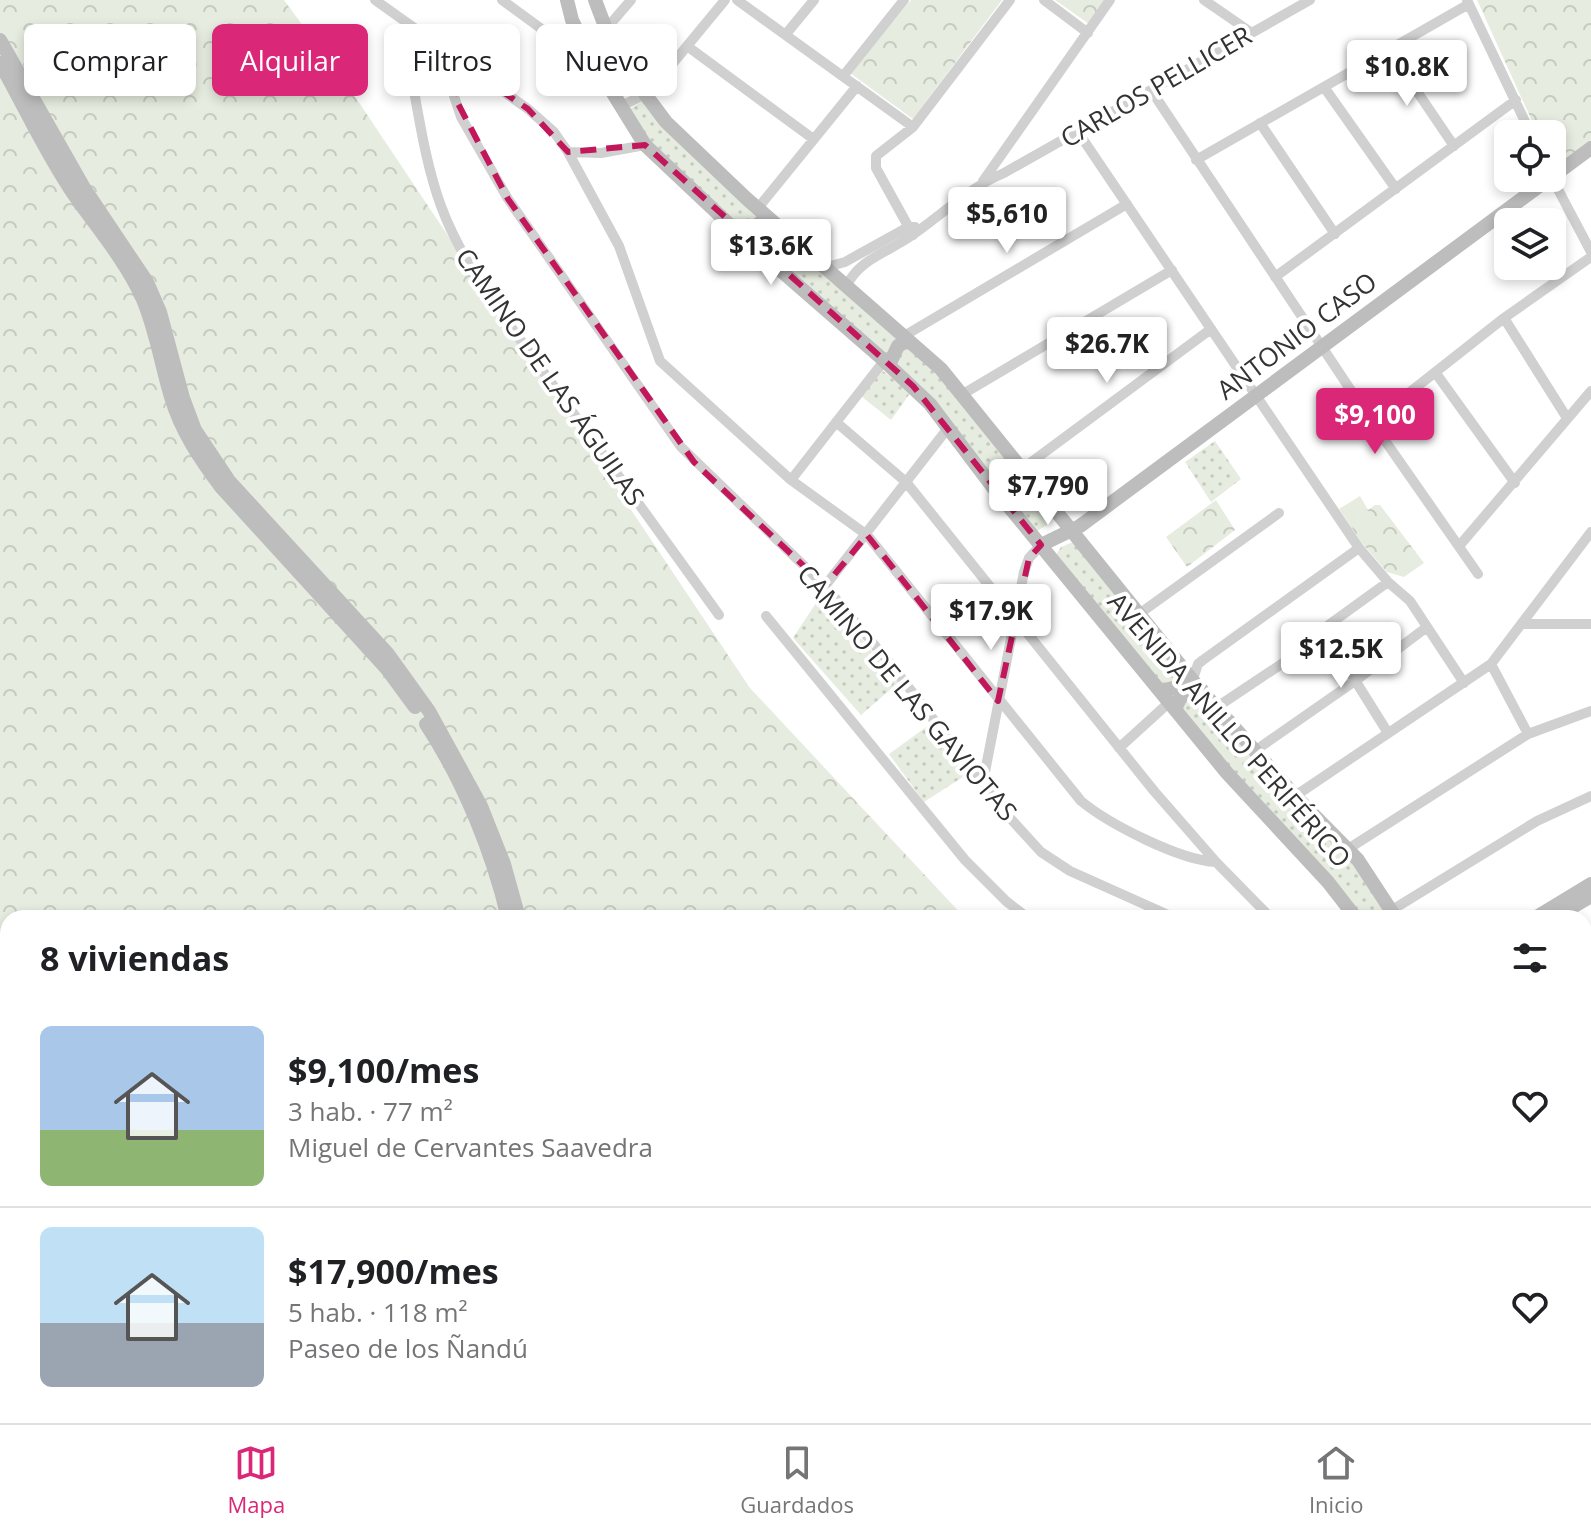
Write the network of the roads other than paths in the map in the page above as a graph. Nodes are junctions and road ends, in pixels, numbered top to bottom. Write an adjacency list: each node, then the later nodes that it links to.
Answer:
1 (375, 0): 16 (street)
2 (502, 0): 19 (street)
3 (567, 0): 38 (street, AVENIDA ANILLO PERIFÉRICO)
4 (595, 0): 17 (street, AVENIDA ANILLO PERIFÉRICO)
5 (631, 0): 18 (street)
6 (725, 0): 24 (street)
7 (737, 0): 22 (street)
8 (814, 0): 22 (street)
9 (904, 0): 28 (street)
10 (1010, 0): 41 (street)
11 (1044, 0): 20 (street)
12 (1110, 0): 20 (street)
13 (1204, 0): 21 (street)
14 (1310, 0): 21 (street, CARLOS PELLICER)
15 (1468, 2): 25 (street); 37 (street)
16 (407, 24)
17 (604, 24)
18 (610, 24)
19 (536, 25)
20 (1088, 33): 44 (street)
21 (1252, 33): 31 (street, CARLOS PELLICER)
22 (786, 34): 28 (street)
23 (0, 40): 124 (street)
24 (687, 46): 26 (street); 43 (street)
25 (1389, 50): 30 (street); 46 (street)
26 (677, 57)
27 (0, 63): 123 (street)
28 (844, 75): 29 (street)
29 (857, 86): 41 (street); 43 (street)
30 (1324, 87): 40 (street); 53 (street)
31 (1151, 90): 42 (street, CARLOS PELLICER); 49 (street)
32 (416, 96): 97 (street, CAMINO DE LAS ÁGUILAS)
33 (454, 96): 95 (street, CAMINO DE LAS GAVIOTAS)
34 (509, 96): 48 (street)
35 (641, 96): 38 (street)
36 (647, 96): 57 (street, AVENIDA ANILLO PERIFÉRICO)
37 (1516, 100): 39 (street); 46 (street)
38 (620, 107): 45 (street, AVENIDA ANILLO PERIFÉRICO)
39 (1525, 120)
40 (1260, 123): 49 (street); 60 (street)
41 (913, 127): 59 (street)
42 (1078, 132): 50 (street, CARLOS PELLICER); 56 (street)
43 (812, 138): 57 (street)
44 (1010, 144): 50 (street); 52 (street)
45 (645, 145): 48 (street); 58 (street, AVENIDA ANILLO PERIFÉRICO)
46 (1454, 146): 53 (street)
47 (1591, 148): 51 (street, ANTONIO CASO)
48 (568, 152): 81 (street)
49 (1196, 160): 65 (street)
50 (1027, 161): 52 (street, CARLOS PELLICER)
51 (1566, 167)
52 (982, 183): 59 (street, CARLOS PELLICER)
53 (1396, 189): 60 (street)
54 (1532, 192): 70 (street, ANTONIO CASO)
55 (1558, 192): 62 (street)
56 (1127, 204): 64 (street); 69 (street)
57 (763, 213): 58 (street); 61 (street); 63 (street, AVENIDA ANILLO PERIFÉRICO)
58 (737, 231): 61 (street, AVENIDA ANILLO PERIFÉRICO)
59 (910, 231): 63 (street, CARLOS PELLICER); 66 (street, CARLOS PELLICER)
60 (1335, 234): 65 (street)
61 (748, 242): 71 (street, AVENIDA ANILLO PERIFÉRICO)
62 (1591, 254): 67 (street)
63 (827, 267): 66 (street, AVENIDA ANILLO PERIFÉRICO)
64 (1172, 270): 68 (street); 74 (street)
65 (1275, 277): 70 (street)
66 (847, 285): 69 (street, AVENIDA ANILLO PERIFÉRICO)
67 (1504, 318): 72 (street); 76 (street)
68 (1211, 329): 75 (street); 80 (street)
69 (904, 336): 71 (street); 74 (street, AVENIDA ANILLO PERIFÉRICO)
70 (1323, 346): 75 (street, ANTONIO CASO); 78 (street)
71 (884, 360): 77 (street); 79 (street, AVENIDA ANILLO PERIFÉRICO)
72 (1435, 372): 78 (street); 83 (street)
73 (1591, 391): 76 (street)
74 (963, 394): 80 (street, AVENIDA ANILLO PERIFÉRICO)
75 (1257, 395): 87 (street, ANTONIO CASO); 91 (street)
76 (1567, 418): 83 (street)
77 (836, 422): 81 (street); 82 (street)
78 (1372, 422): 90 (street)
79 (948, 428): 82 (street); 89 (street, AVENIDA ANILLO PERIFÉRICO)
80 (1022, 469): 85 (street, AVENIDA ANILLO PERIFÉRICO)
81 (791, 480): 88 (street)
82 (906, 482): 88 (street); 99 (street)
83 (1515, 483): 90 (street)
84 (1279, 513): 96 (street)
85 (1059, 515): 87 (street, AVENIDA ANILLO PERIFÉRICO); 89 (street)
86 (1591, 532): 100 (street)
87 (1074, 533): 89 (street); 92 (street); 96 (street, AVENIDA ANILLO PERIFÉRICO)
88 (867, 535): 95 (street); 108 (street)
89 (1038, 541): 92 (street, AVENIDA ANILLO PERIFÉRICO); 99 (street)
90 (1460, 545): 93 (street)
91 (1359, 548): 94 (street); 105 (street)
92 (1050, 558): 109 (street, AVENIDA ANILLO PERIFÉRICO)
93 (1478, 574)
94 (1388, 582): 102 (street); 103 (street)
95 (825, 586): 116 (street, CAMINO DE LAS GAVIOTAS)
96 (1139, 614): 105 (street, AVENIDA ANILLO PERIFÉRICO)
97 (719, 615)
98 (766, 616): 125 (street)
99 (1015, 618): 108 (street); 114 (street)
100 (1521, 624): 101 (street); 104 (street)
101 (1591, 624)
102 (1427, 627): 106 (street); 107 (street)
103 (1323, 629): 106 (street); 110 (street)
104 (1491, 664): 107 (street); 113 (street)
105 (1194, 681): 109 (street); 109 (street); 110 (street, AVENIDA ANILLO PERIFÉRICO)
106 (1355, 681): 112 (street); 115 (street)
107 (1464, 683): 112 (street)
108 (998, 701): 116 (street); 120 (street)
109 (1169, 701): 114 (street); 128 (street, AVENIDA ANILLO PERIFÉRICO)
110 (1217, 707): 115 (street, AVENIDA ANILLO PERIFÉRICO)
111 (1591, 711): 113 (street)
112 (1388, 733): 117 (street)
113 (1528, 734): 119 (street)
114 (1119, 748): 120 (street)
115 (1256, 750): 117 (street, AVENIDA ANILLO PERIFÉRICO)
116 (983, 782): 126 (street, CAMINO DE LAS GAVIOTAS)
117 (1295, 796): 119 (street, AVENIDA ANILLO PERIFÉRICO)
118 (1591, 796): 130 (street)
119 (1348, 849): 129 (street, AVENIDA ANILLO PERIFÉRICO)
120 (1216, 862): 127 (street)
121 (1591, 884): 131 (street)
122 (1591, 896): 132 (street)
123 (506, 910)
124 (517, 910)
125 (1018, 910)
126 (1157, 910)
127 (1263, 910)
128 (1350, 910)
129 (1391, 910)
130 (1400, 910)
131 (1548, 910)
132 (1567, 910)

